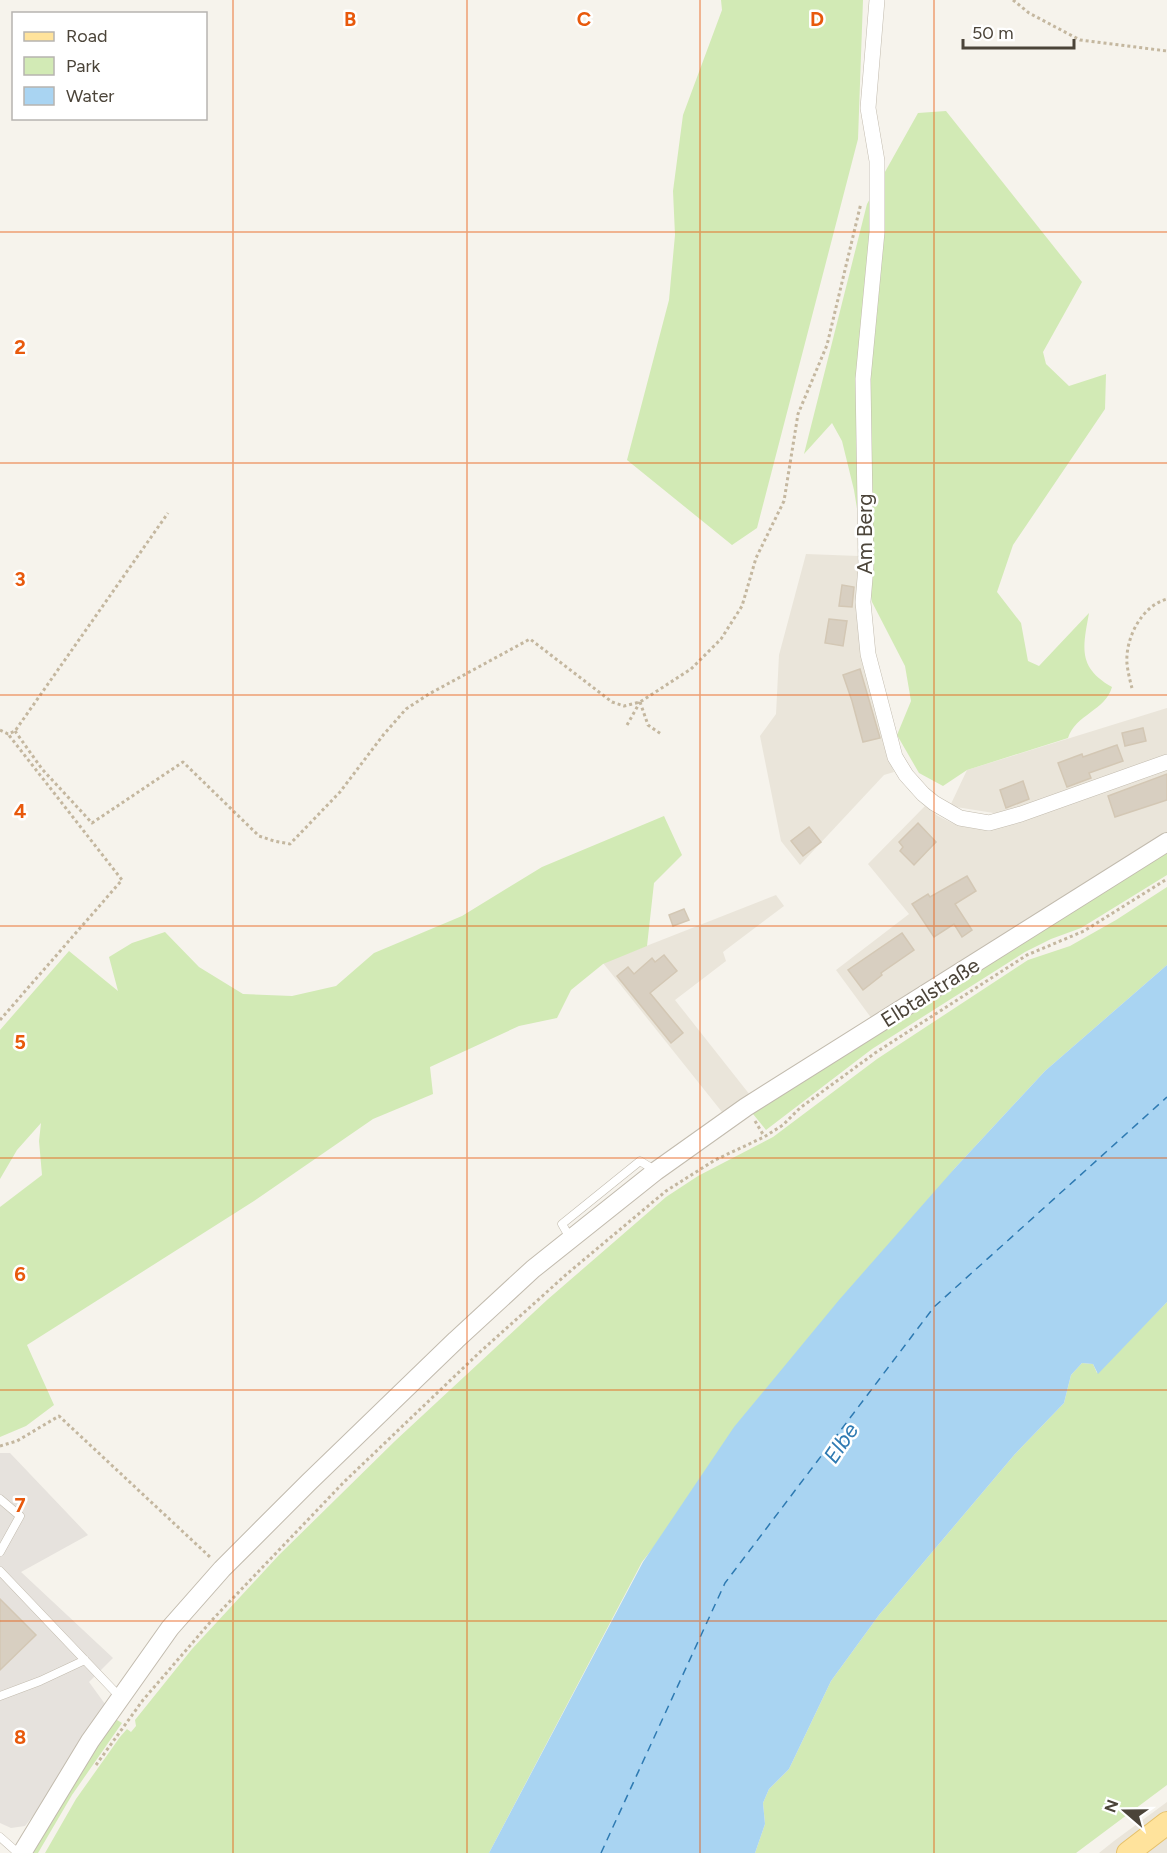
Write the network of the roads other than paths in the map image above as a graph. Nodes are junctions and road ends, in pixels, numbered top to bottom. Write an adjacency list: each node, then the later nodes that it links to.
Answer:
1 (878, 0): 2 (street, Am Berg)
2 (1167, 762)
3 (1167, 842): 9 (street, Elbtalstraße)
4 (0, 1499): 5 (lane)
5 (0, 1552)
6 (0, 1571): 7 (lane)
7 (85, 1660): 8 (lane); 9 (lane)
8 (0, 1695)
9 (120, 1696): 12 (street, Elbtalstraße)
10 (1167, 1823): 13 (main road)
11 (0, 1837): 12 (lane)
12 (20, 1853)
13 (1128, 1853)

